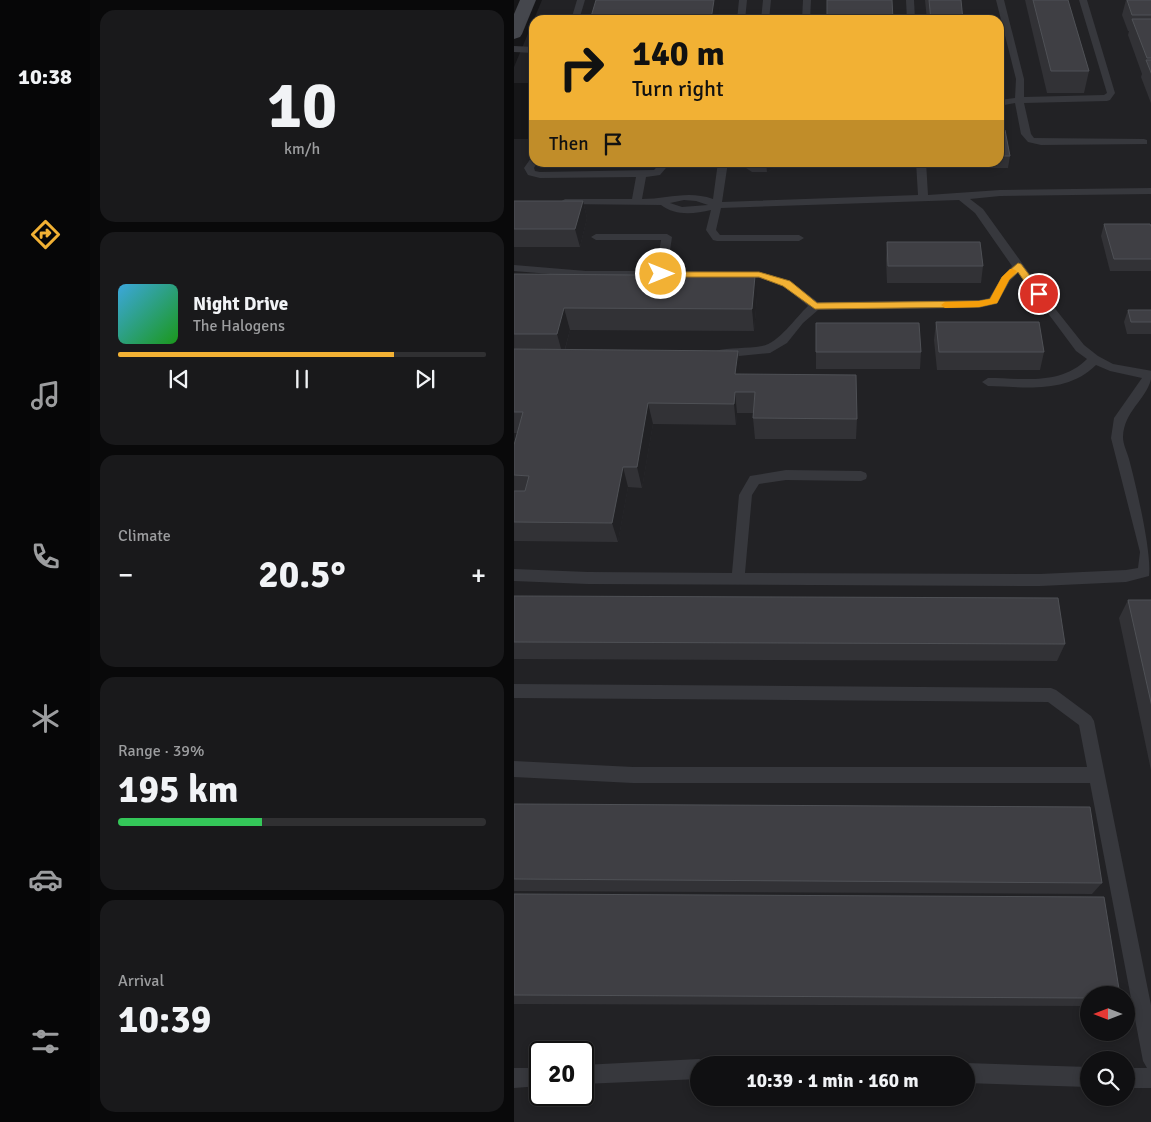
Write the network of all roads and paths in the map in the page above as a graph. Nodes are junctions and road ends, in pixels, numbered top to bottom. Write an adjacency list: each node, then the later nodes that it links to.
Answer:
1 (528, 0): 16 (main road)
2 (581, 0): 9 (lane)
3 (743, 0): 10 (lane)
4 (767, 0): 11 (lane)
5 (808, 0): 12 (lane)
6 (910, 0): 13 (lane)
7 (1000, 0): 14 (lane)
8 (1083, 0): 19 (lane)
9 (576, 15)
10 (741, 15)
11 (766, 15)
12 (806, 15)
13 (911, 15)
14 (1004, 15)
15 (1004, 16): 19 (lane)
16 (514, 34)
17 (514, 49): 18 (lane)
18 (529, 50)
19 (1019, 100): 20 (lane); 21 (lane)
20 (1004, 102)
21 (1144, 142)
22 (530, 167): 26 (lane)
23 (662, 167): 26 (lane)
24 (722, 167): 32 (lane)
25 (921, 167): 29 (lane)
26 (642, 174): 31 (lane)
27 (1151, 191): 28 (lane)
28 (962, 197): 29 (lane); 35 (lane)
29 (924, 199): 32 (lane)
30 (551, 202): 31 (lane)
31 (636, 202): 32 (lane)
32 (717, 205): 34 (lane)
33 (596, 237): 37 (lane)
34 (799, 238)
35 (1018, 266): 38 (lane); 40 (lane)
36 (514, 268): 37 (lane)
37 (661, 274): 38 (lane)
38 (815, 306): 39 (lane)
39 (704, 354)
40 (1094, 359): 41 (lane); 42 (lane)
41 (1151, 376): 45 (lane)
42 (988, 382)
43 (861, 476): 45 (lane)
44 (514, 575): 45 (lane)
45 (738, 578)
46 (514, 691): 48 (lane)
47 (514, 769): 48 (lane)
48 (1096, 775): 49 (lane)
49 (1151, 1061)
50 (690, 1069): 52 (lane)
51 (975, 1073): 53 (lane)
52 (594, 1074)
53 (1080, 1076)
54 (529, 1077): 55 (lane)
55 (514, 1078)
56 (1135, 1078): 57 (lane)
57 (1151, 1078)

